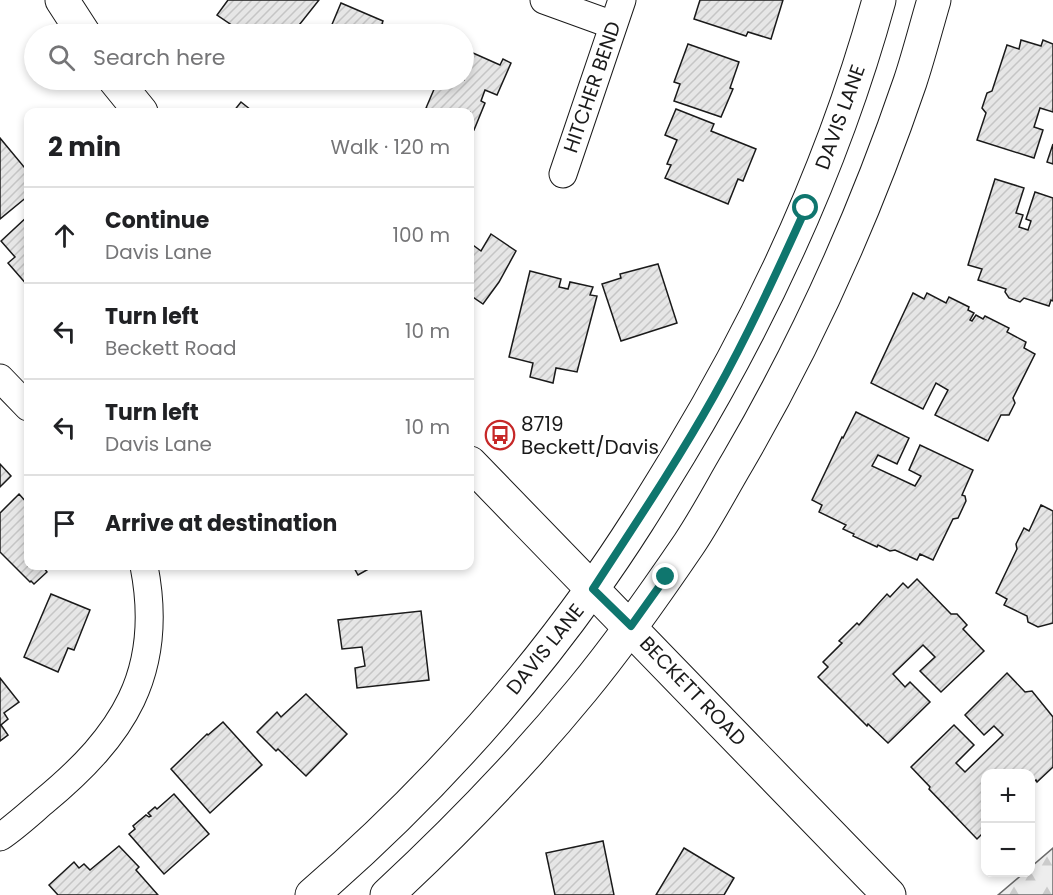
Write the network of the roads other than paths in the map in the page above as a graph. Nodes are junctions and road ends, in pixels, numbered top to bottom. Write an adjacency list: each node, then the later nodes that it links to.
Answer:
1 (62, 0): 6 (main road)
2 (544, 0): 7 (street)
3 (622, 0): 7 (street, HITCHER BEND)
4 (879, 0): 15 (main road, DAVIS LANE)
5 (934, 0): 16 (main road)
6 (78, 24)
7 (614, 25): 10 (street, HITCHER BEND)
8 (123, 90): 9 (main road)
9 (138, 108)
10 (563, 174)
11 (0, 378): 12 (street)
12 (24, 403)
13 (474, 467): 15 (main road, BECKETT ROAD)
14 (145, 570): 17 (street)
15 (593, 589): 16 (main road, BECKETT ROAD); 18 (main road, DAVIS LANE)
16 (631, 626): 19 (main road); 20 (main road, BECKETT ROAD)
17 (0, 837)
18 (312, 895)
19 (387, 895)
20 (889, 895)

